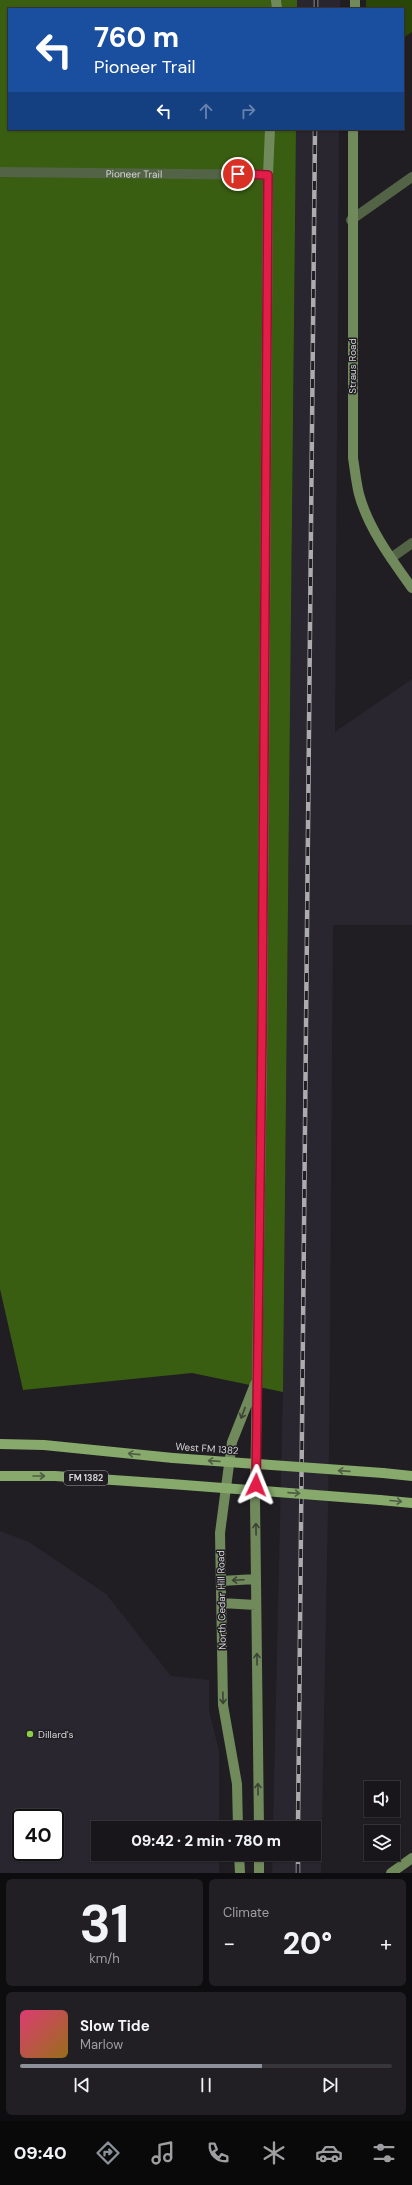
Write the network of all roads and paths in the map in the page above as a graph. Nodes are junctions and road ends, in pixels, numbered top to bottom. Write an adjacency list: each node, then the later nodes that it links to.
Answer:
1 (270, 130): 4 (street, North Cedar Hill Road)
2 (353, 130): 6 (street, Straus Road)
3 (0, 172): 4 (street, Pioneer Trail)
4 (268, 175): 10 (street, North Cedar Hill Road)
5 (412, 177): 6 (street)
6 (351, 220): 8 (street, Straus Road)
7 (412, 543): 8 (street)
8 (391, 558): 9 (street, Straus Road)
9 (412, 588)
10 (258, 1377): 15 (street, North Cedar Hill Road, one-way to 10); 16 (street, North Cedar Hill Road, one-way to 16)
11 (0, 1444): 13 (main road, West FM 1382, one-way to 11, bridge)
12 (0, 1476): 14 (main road, FM 1382, one-way to 14, bridge)
13 (412, 1476)
14 (412, 1503)
15 (256, 1579): 16 (street, one-way to 16); 18 (street, North Cedar Hill Road)
16 (221, 1581): 17 (street, North Cedar Hill Road)
17 (221, 1603): 18 (street); 19 (street, North Cedar Hill Road, one-way to 19)
18 (256, 1605): 20 (street, North Cedar Hill Road, one-way to 18)
19 (238, 1821)
20 (259, 1821)
21 (412, 1858): 26 (street)
22 (239, 1861): 24 (street)
23 (259, 1861): 25 (street)
24 (240, 1873)
25 (259, 1873)
26 (390, 1873)

